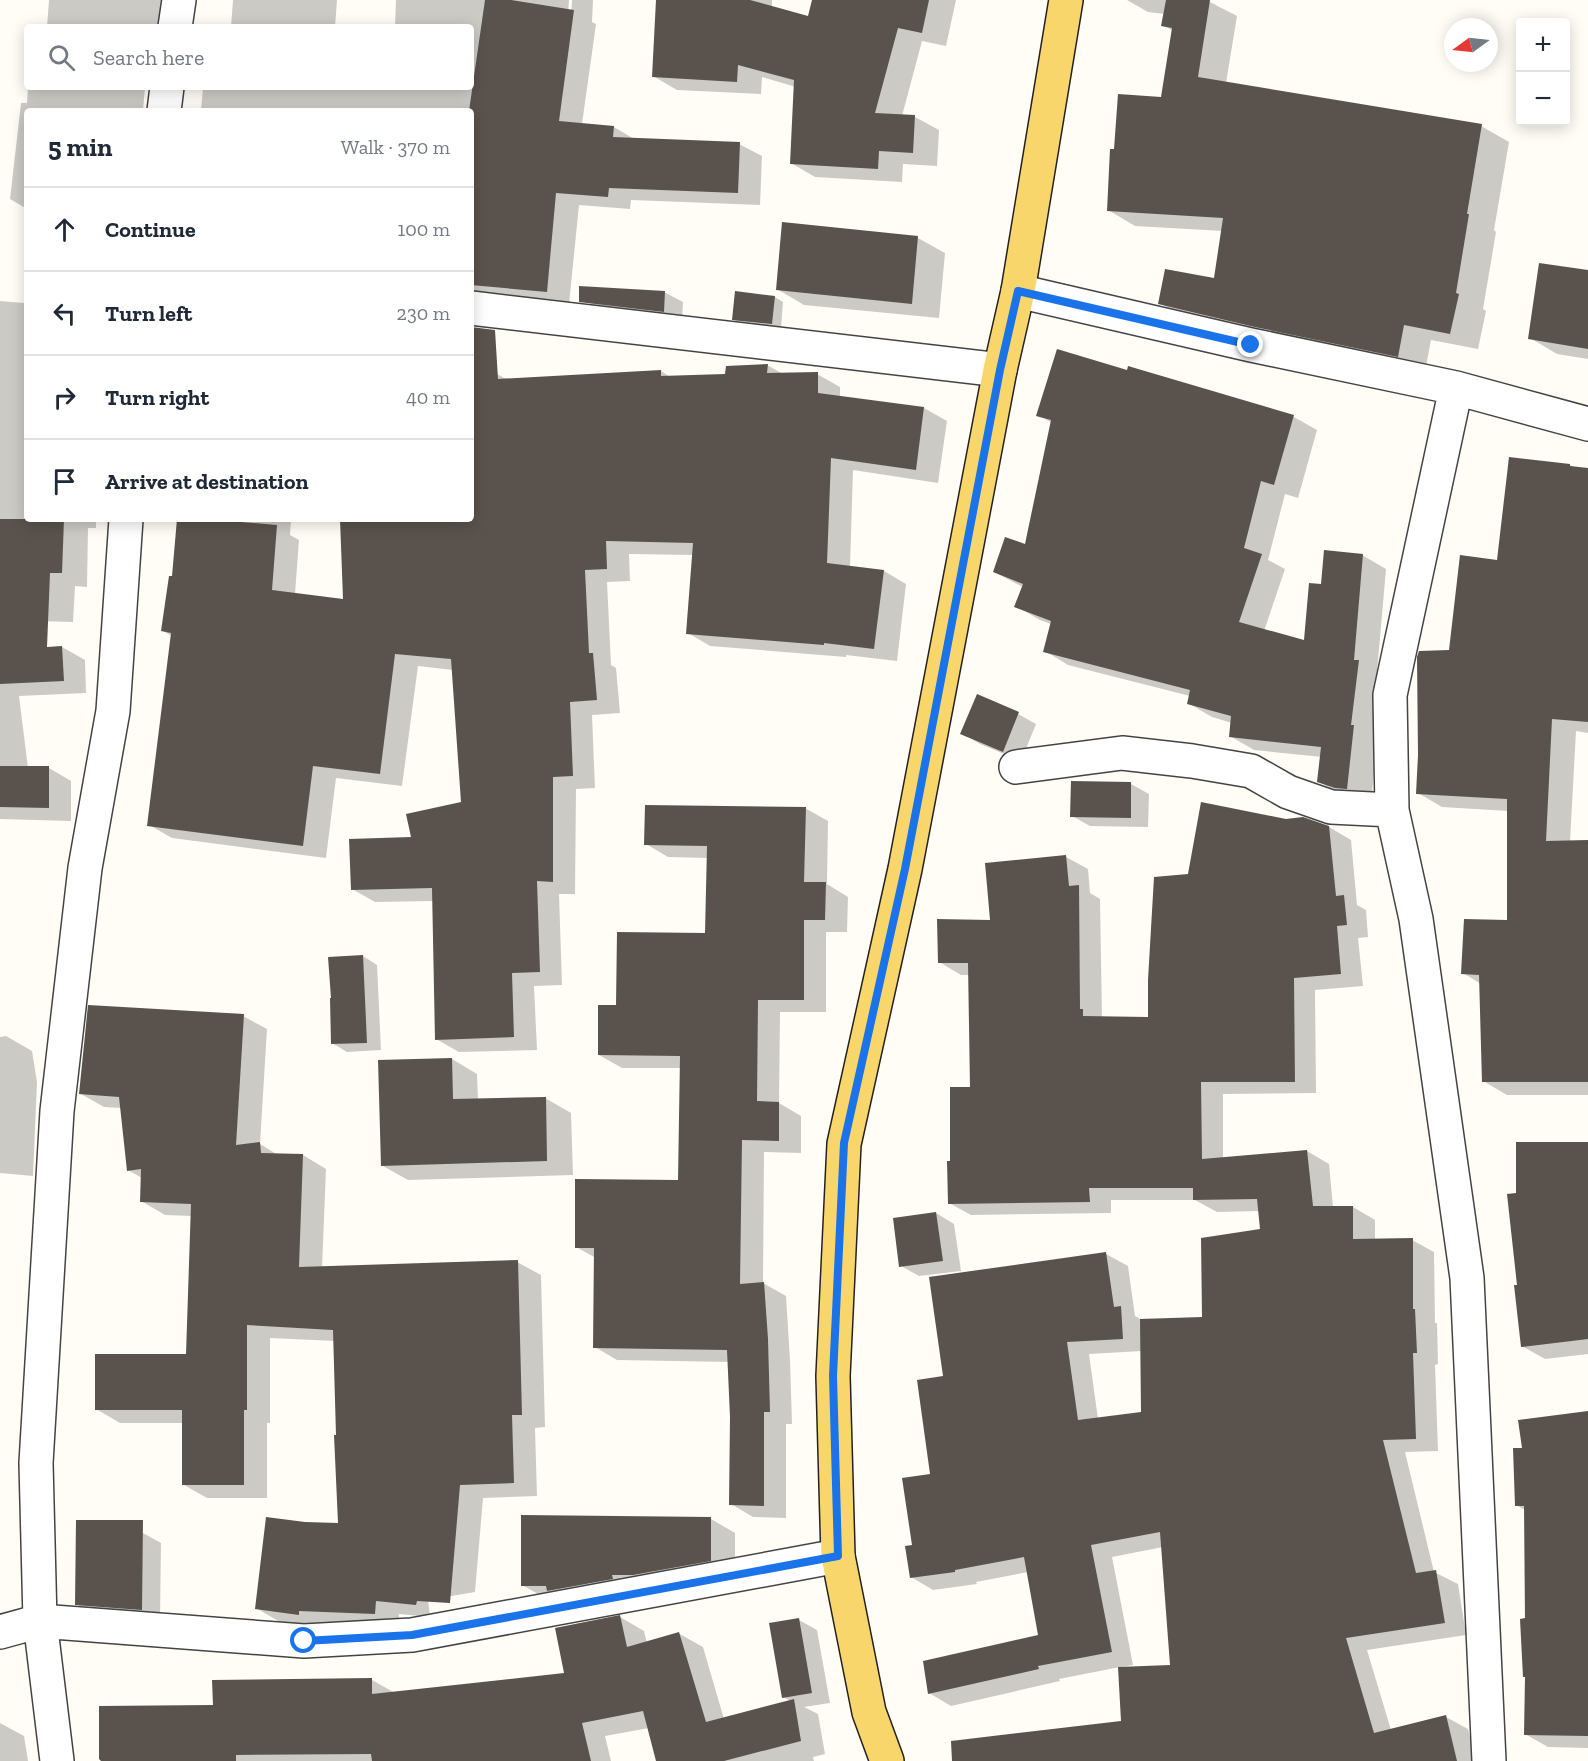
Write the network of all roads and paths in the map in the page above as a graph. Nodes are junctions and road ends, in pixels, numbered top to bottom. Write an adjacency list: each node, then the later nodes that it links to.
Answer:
1 (179, 0): 3 (street)
2 (1066, 0): 6 (main road)
3 (175, 24)
4 (167, 90): 5 (street)
5 (164, 108)
6 (1018, 291): 8 (main road); 9 (street)
7 (474, 308): 8 (street)
8 (1000, 370): 14 (main road)
9 (1456, 388): 10 (street); 13 (street)
10 (1588, 424)
11 (126, 522): 15 (street)
12 (1016, 767): 13 (street)
13 (1392, 810): 19 (street)
14 (838, 1556): 15 (street); 18 (main road)
15 (40, 1621): 16 (street); 17 (street)
16 (0, 1632)
17 (57, 1761)
18 (887, 1761)
19 (1489, 1761)

